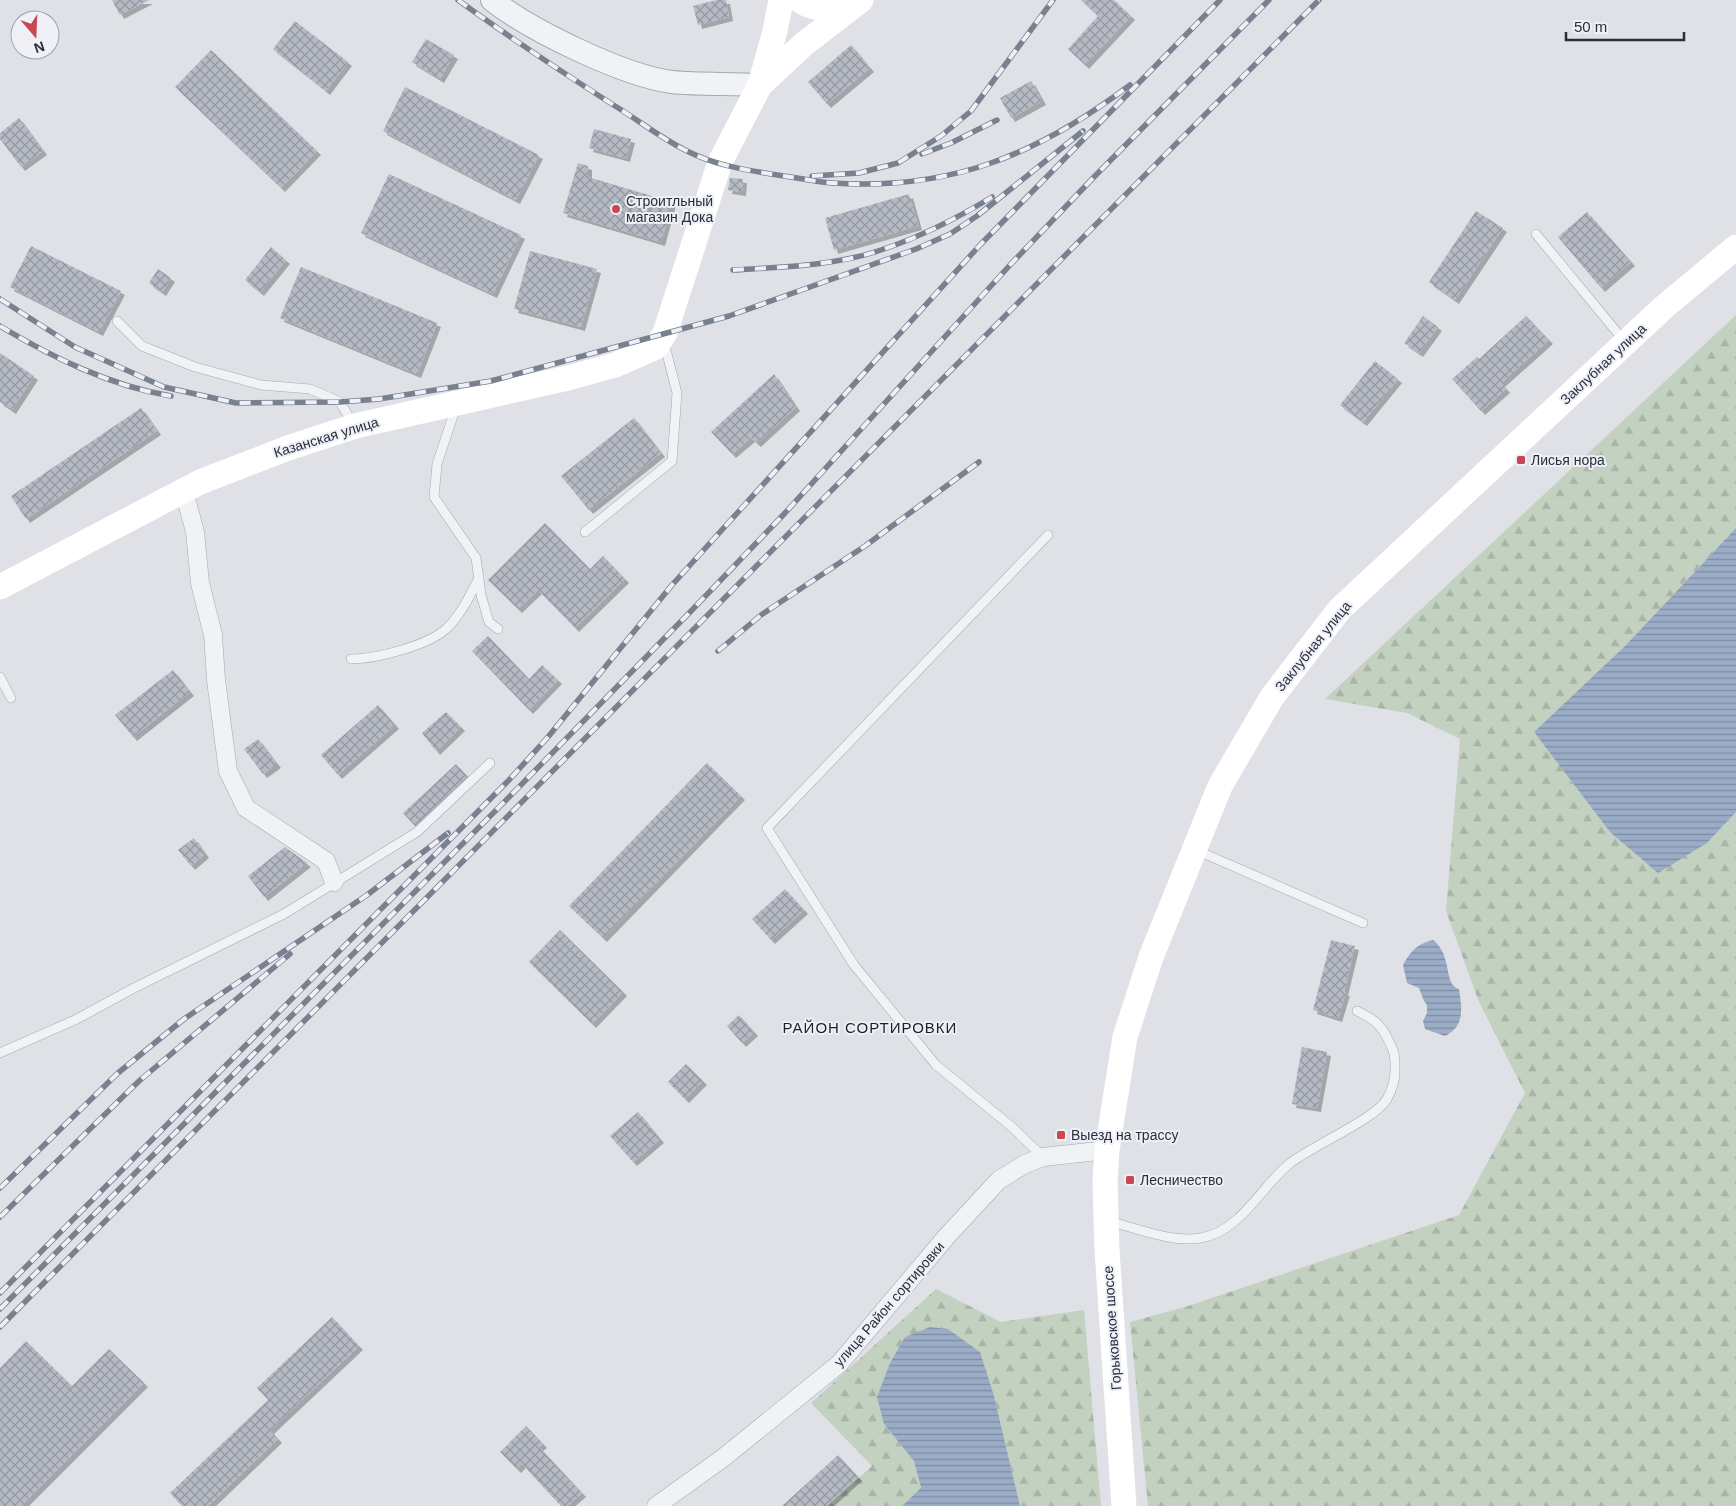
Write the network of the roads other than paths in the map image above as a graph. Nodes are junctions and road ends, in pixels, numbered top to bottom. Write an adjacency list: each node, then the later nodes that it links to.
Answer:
1 (492, 0): 5 (street)
2 (780, 0): 5 (main road)
3 (800, 0): 4 (main road)
4 (856, 4): 5 (main road)
5 (760, 85): 9 (main road)
6 (1536, 234): 10 (lane)
7 (1736, 247): 10 (main road, Заклубная улица)
8 (116, 321): 12 (lane)
9 (664, 336): 11 (main road, Казанская улица); 14 (lane)
10 (1626, 343): 23 (main road, Заклубная улица)
11 (458, 402): 12 (main road, Казанская улица); 16 (lane)
12 (354, 426): 13 (main road, Казанская улица)
13 (184, 491): 17 (main road, Казанская улица); 24 (street)
14 (585, 532)
15 (1048, 535): 29 (lane)
16 (479, 578): 18 (lane); 19 (lane)
17 (0, 587)
18 (498, 629)
19 (351, 659)
20 (0, 677): 21 (lane)
21 (11, 698)
22 (490, 763): 24 (lane)
23 (1193, 849): 25 (lane); 28 (main road, Заклубная улица)
24 (334, 882): 27 (lane)
25 (1363, 923)
26 (1357, 1011): 30 (lane)
27 (0, 1053)
28 (1107, 1150): 29 (street, улица Район сортировки); 30 (main road, Горьковское шоссе)
29 (1043, 1157): 31 (street, улица Район сортировки)
30 (1106, 1220): 32 (main road, Горьковское шоссе)
31 (656, 1506)
32 (1124, 1506)

